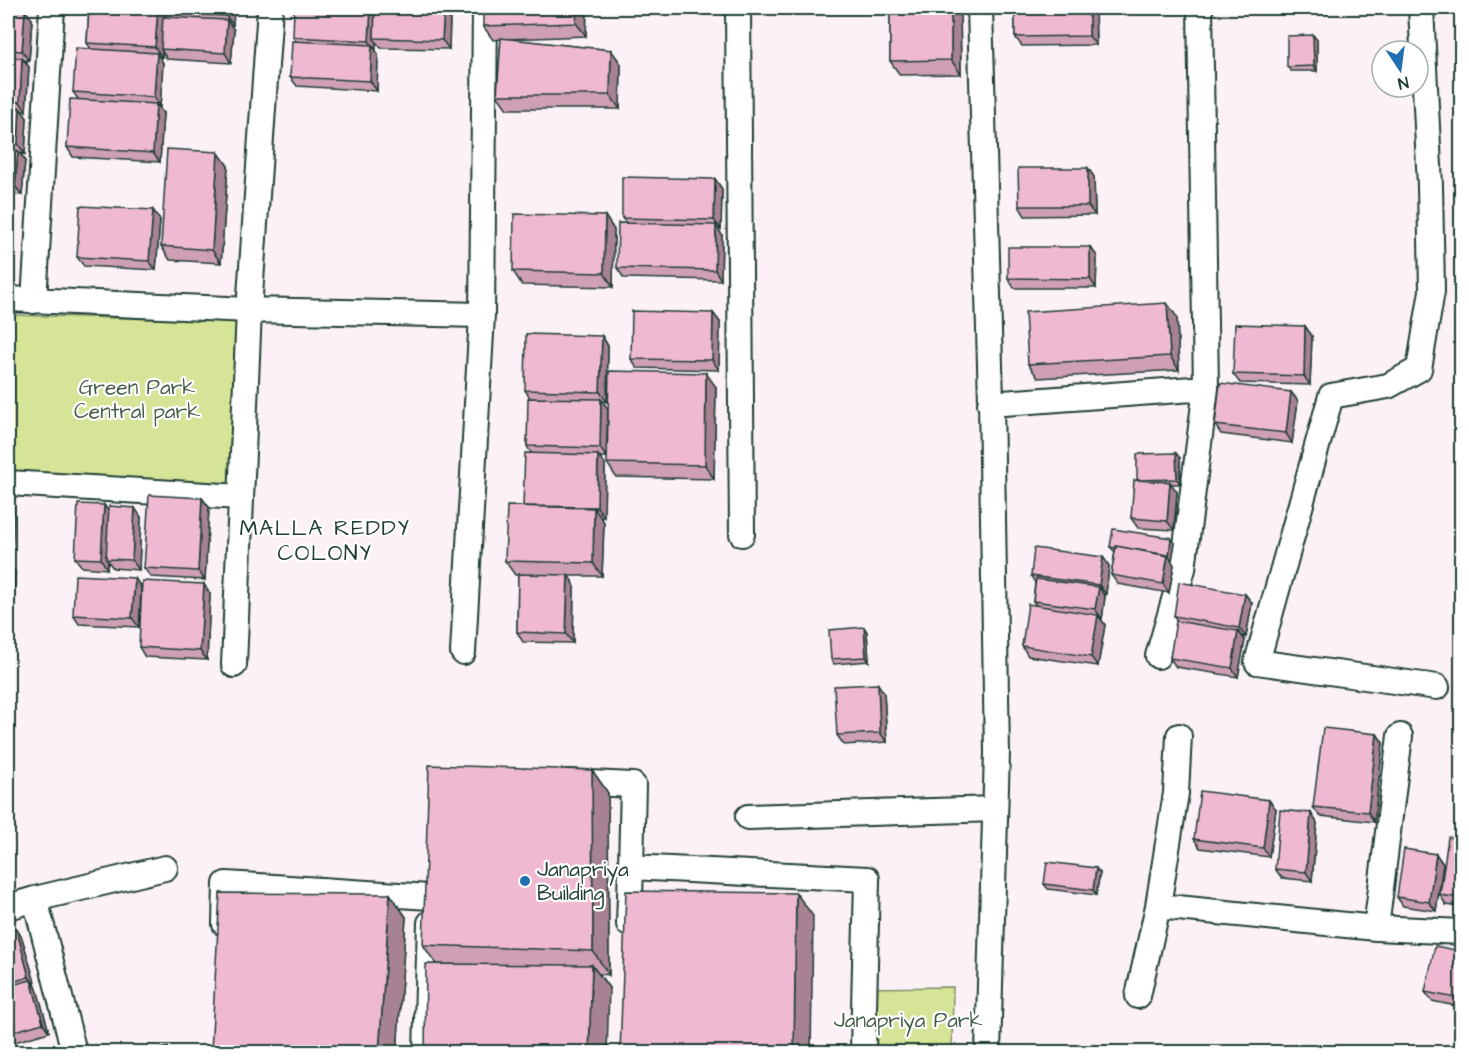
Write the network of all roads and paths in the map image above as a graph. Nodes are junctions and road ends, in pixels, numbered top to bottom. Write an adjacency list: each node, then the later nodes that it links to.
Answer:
1 (52, 8): 9 (street)
2 (270, 8): 10 (street)
3 (485, 8): 11 (street)
4 (738, 8): 16 (street)
5 (980, 8): 13 (street)
6 (1200, 8): 12 (street)
7 (1421, 8): 20 (street)
8 (8, 299): 9 (street)
9 (34, 300): 10 (street)
10 (249, 310): 11 (street); 15 (street)
11 (482, 315): 17 (street)
12 (1206, 388): 13 (street); 18 (street)
13 (990, 404): 24 (street)
14 (8, 483): 15 (street)
15 (240, 497): 19 (street)
16 (742, 534)
17 (463, 652)
18 (1158, 656)
19 (234, 664)
20 (1437, 687)
21 (1179, 736): 29 (street)
22 (1400, 736): 31 (street)
23 (551, 781): 26 (street)
24 (995, 809): 25 (street); 39 (street)
25 (748, 817)
26 (631, 867): 33 (street); 38 (street)
27 (165, 868): 28 (street)
28 (35, 899): 30 (street); 36 (street)
29 (1158, 906): 31 (street); 35 (street)
30 (8, 907)
31 (1376, 928): 32 (street)
32 (1461, 932)
33 (628, 948)
34 (225, 952): 37 (street)
35 (1138, 996)
36 (74, 1053)
37 (426, 1053)
38 (863, 1053)
39 (988, 1053)

